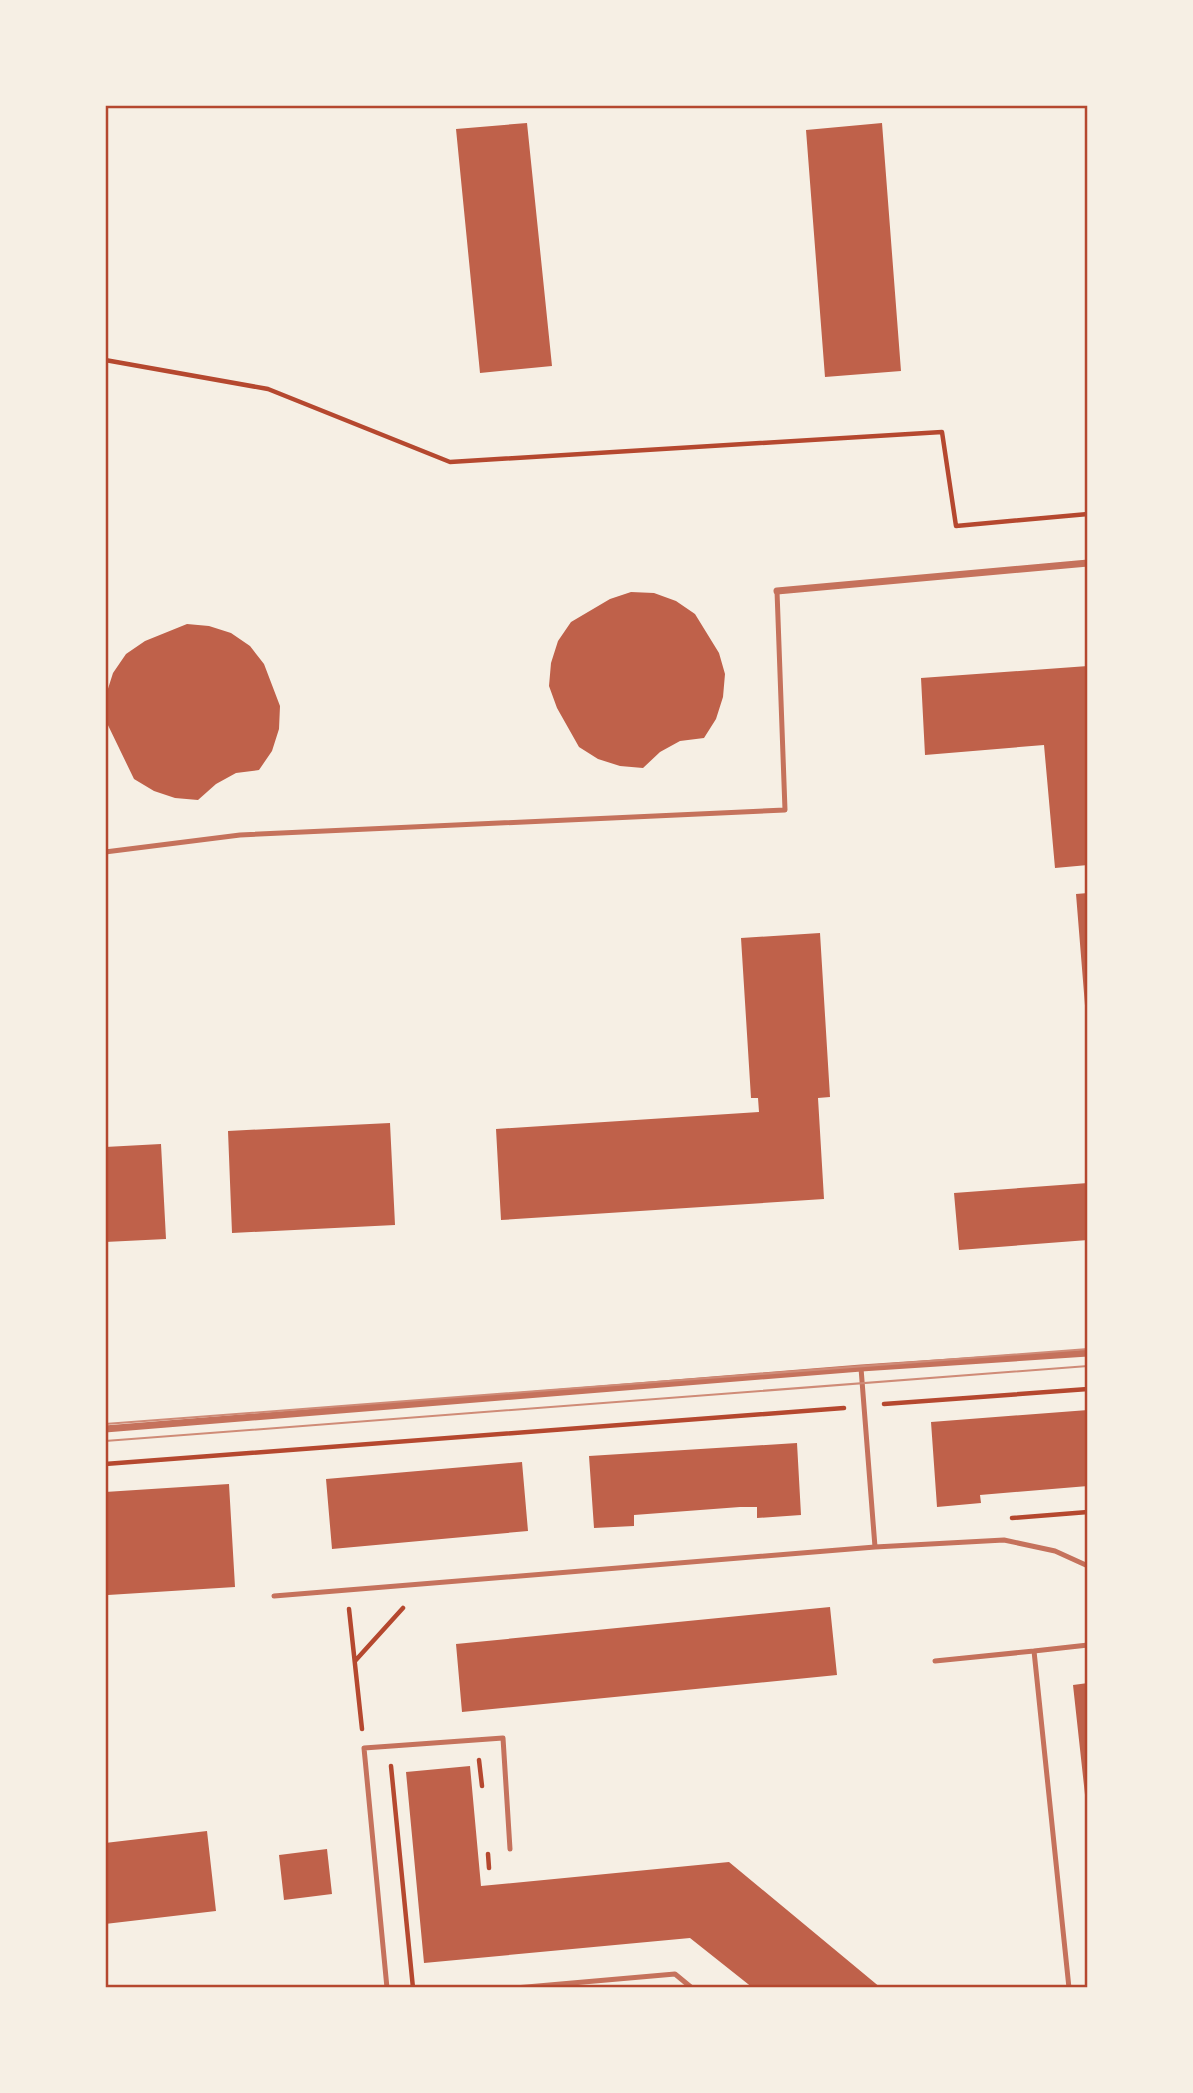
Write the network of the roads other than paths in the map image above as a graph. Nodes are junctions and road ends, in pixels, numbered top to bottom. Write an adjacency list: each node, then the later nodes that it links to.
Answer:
1 (1088, 563): 2 (street)
2 (777, 591): 3 (lane)
3 (105, 852)
4 (1088, 1353): 5 (street)
5 (861, 1368): 6 (street); 7 (lane)
6 (105, 1429)
7 (875, 1547): 8 (lane); 9 (lane)
8 (1088, 1566)
9 (274, 1596)
10 (1088, 1645): 11 (lane)
11 (1034, 1651): 12 (lane); 18 (lane)
12 (935, 1661)
13 (510, 1849): 15 (lane)
14 (558, 1986): 16 (lane); 17 (lane)
15 (387, 1988)
16 (515, 1988)
17 (692, 1988)
18 (1069, 1988)

